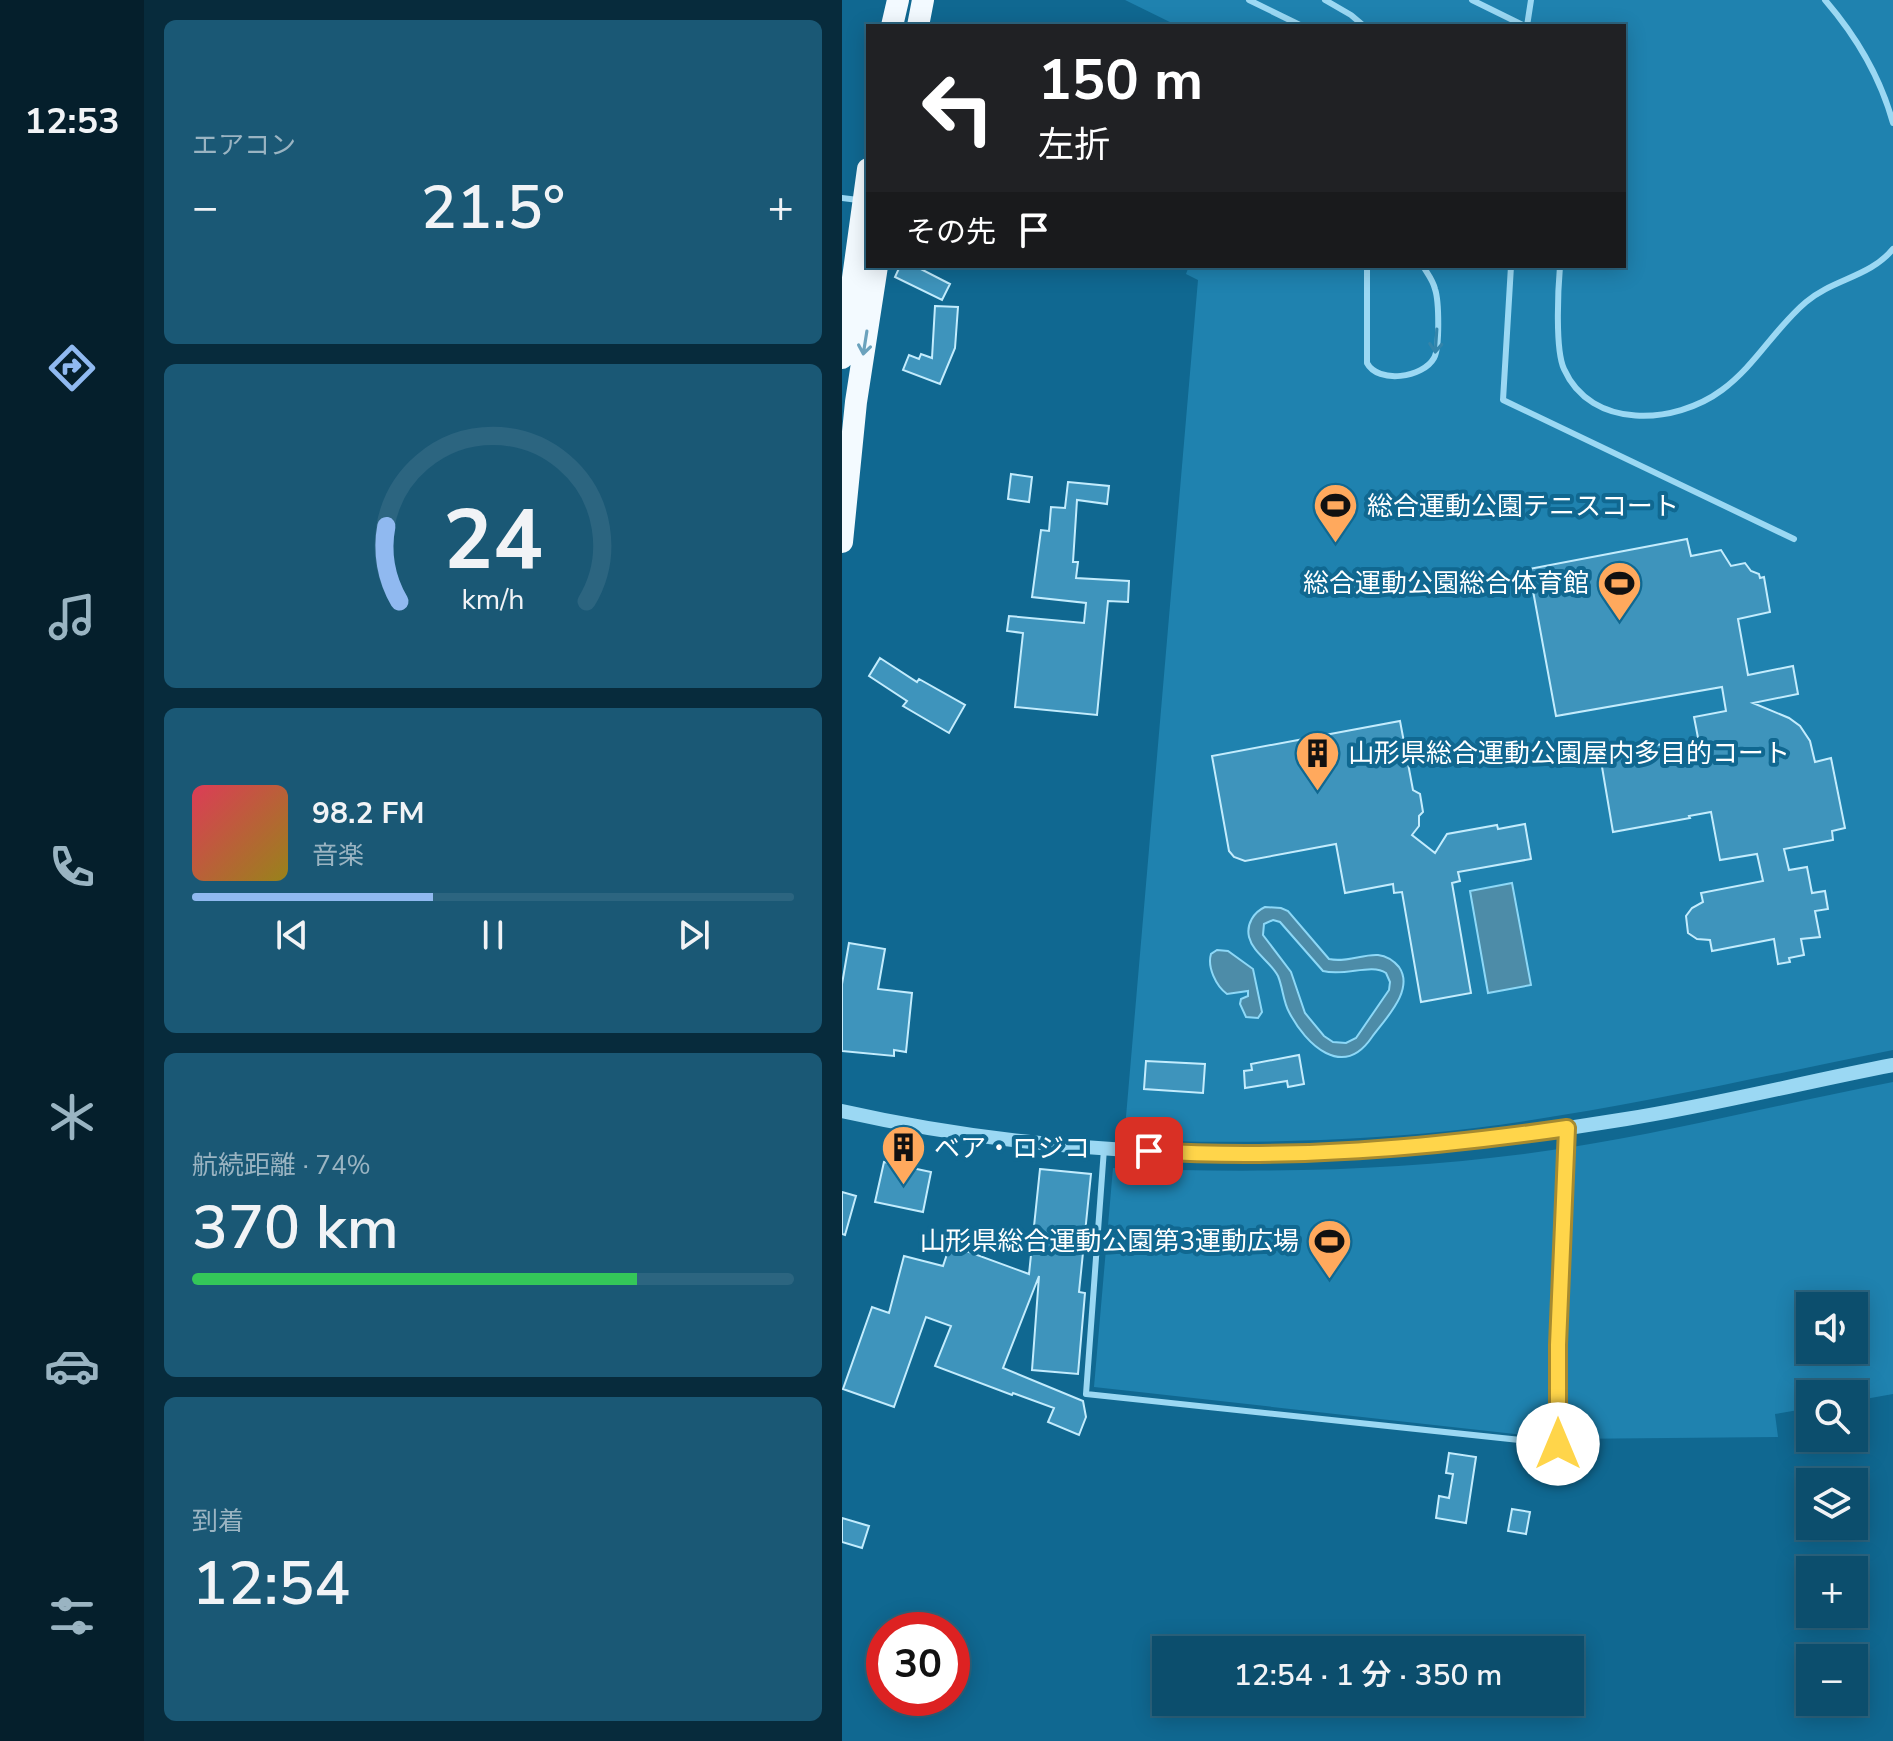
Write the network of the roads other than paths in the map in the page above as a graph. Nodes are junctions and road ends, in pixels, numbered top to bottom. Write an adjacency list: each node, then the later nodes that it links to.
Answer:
1 (898, 0): 8 (highway)
2 (923, 0): 9 (highway)
3 (1249, 0): 10 (lane)
4 (1325, 0): 11 (lane)
5 (1472, 0): 12 (lane)
6 (1531, 0): 13 (lane)
7 (1825, 0): 14 (lane)
8 (892, 24)
9 (918, 24)
10 (1298, 24)
11 (1362, 24)
12 (1522, 24)
13 (1526, 24)
14 (1893, 123)
15 (866, 173): 16 (highway)
16 (853, 200): 23 (highway)
17 (1893, 249): 22 (lane)
18 (877, 268): 25 (highway, one-way to 25)
19 (1367, 268): 20 (lane, one-way to 19)
20 (1424, 268)
21 (1511, 268): 24 (lane)
22 (1560, 268)
23 (842, 358)
24 (1794, 539)
25 (842, 542)
26 (1893, 1065): 28 (street)
27 (842, 1111): 29 (street)
28 (1567, 1128): 29 (street); 30 (street)
29 (1104, 1148): 30 (lane)
30 (1558, 1444)

